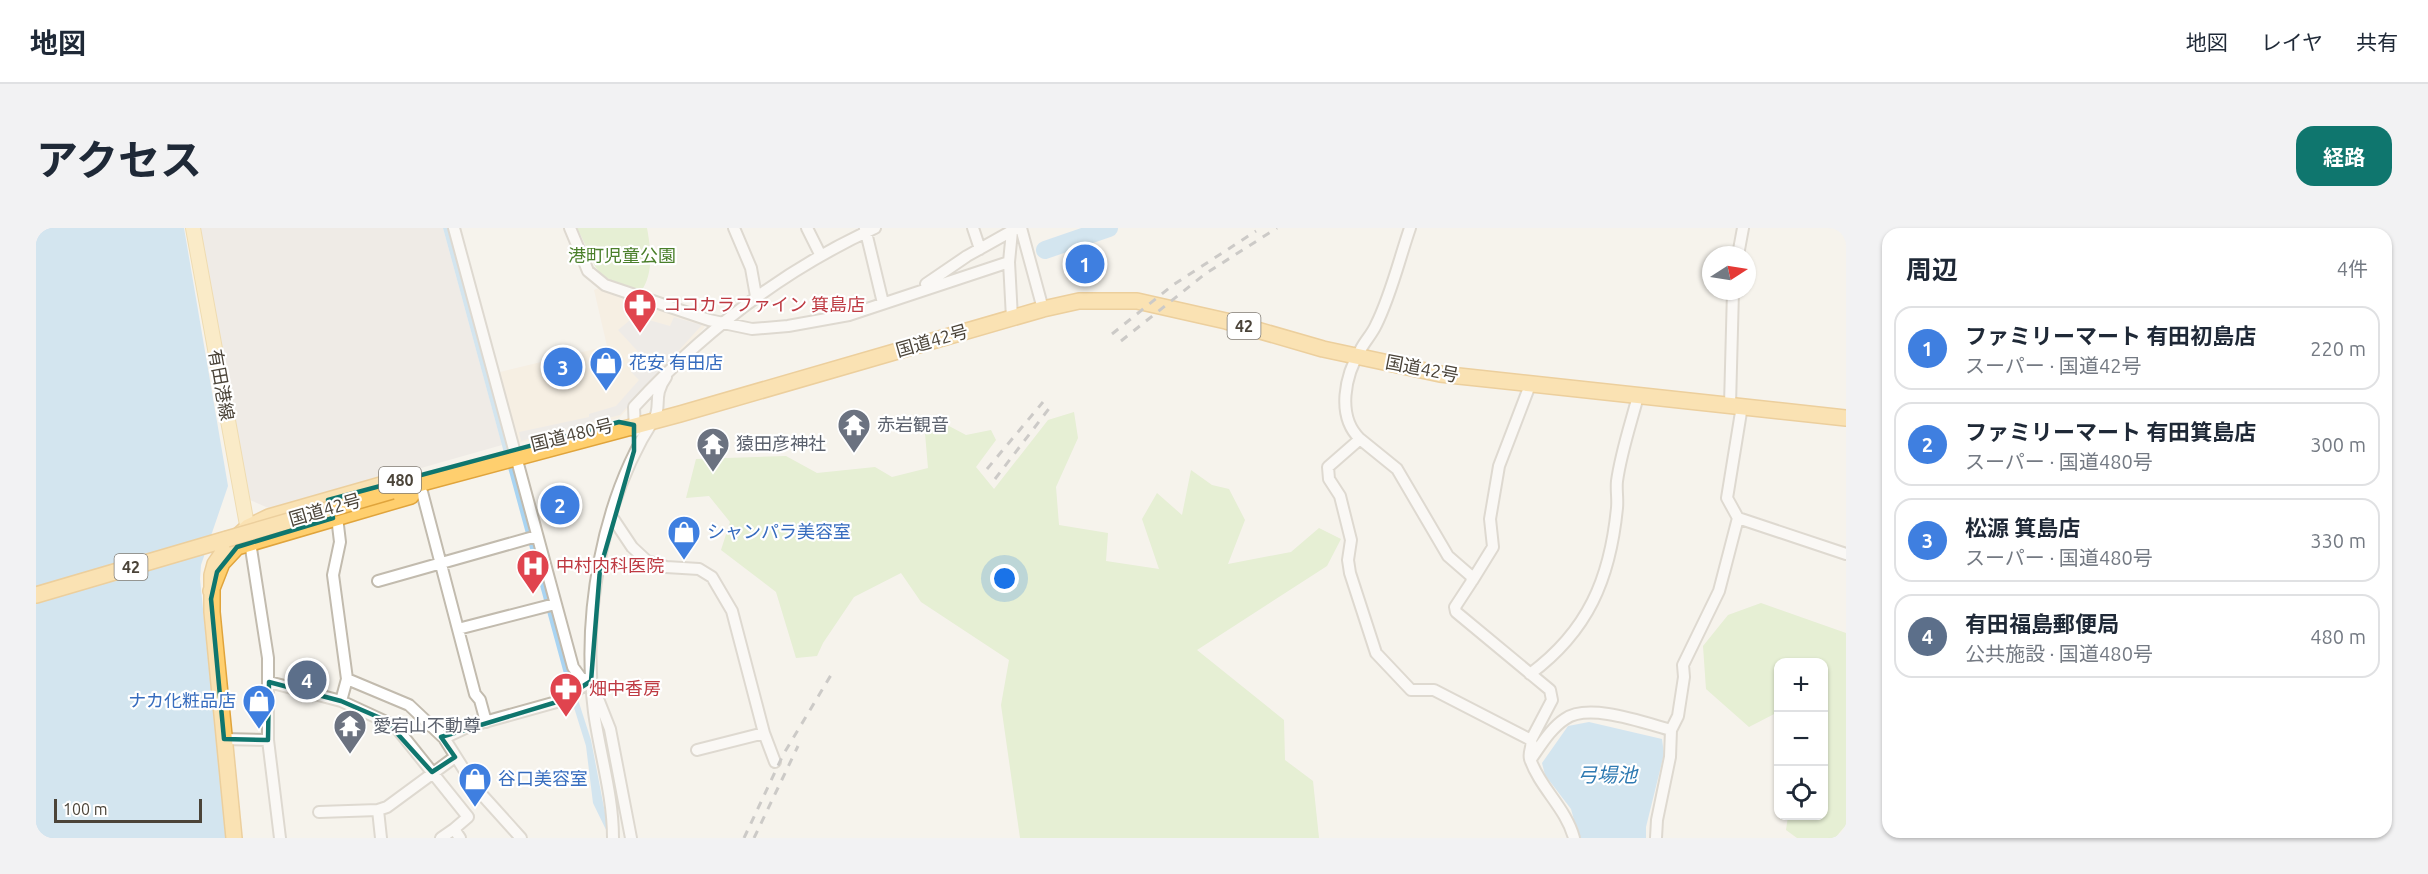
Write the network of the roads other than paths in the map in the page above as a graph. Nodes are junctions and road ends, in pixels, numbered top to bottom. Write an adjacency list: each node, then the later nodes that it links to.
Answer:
1 (193, 228): 38 (main road, 有田港線)
2 (454, 228): 32 (street)
3 (570, 228): 21 (street)
4 (734, 228): 16 (street)
5 (807, 228): 13 (street)
6 (973, 228): 12 (street)
7 (1410, 228): 22 (street)
8 (1743, 228): 11 (street)
9 (869, 229): 13 (street); 18 (street)
10 (1017, 229): 12 (street); 14 (street); 19 (street)
11 (1740, 246)
12 (980, 249): 15 (street)
13 (820, 254): 16 (street)
14 (1009, 262): 15 (street); 20 (street)
15 (911, 293): 18 (street)
16 (756, 296): 21 (street)
17 (1734, 300): 26 (street)
18 (883, 303): 21 (street)
19 (1043, 309): 20 (highway, 国道42号 / 42); 22 (highway, 国道42号 / 42)
20 (1012, 318): 28 (highway, 国道42号 / 42)
21 (723, 323): 23 (street)
22 (1357, 356): 24 (highway, 国道42号 / 42); 30 (street)
23 (666, 377): 28 (street); 29 (street)
24 (1530, 385): 25 (highway, 国道42号 / 42); 42 (street)
25 (1638, 396): 26 (highway, 国道42号 / 42); 47 (street)
26 (1736, 406): 27 (highway, 国道42号 / 42); 37 (street)
27 (1846, 418)
28 (654, 420): 29 (highway, 国道42号 / 42); 31 (street)
29 (631, 426): 31 (street); 32 (highway, 国道42号 / 42)
30 (1360, 439): 42 (street); 58 (street)
31 (634, 451): 36 (street)
32 (516, 457): 33 (highway, 国道480号 / 480); 34 (highway, 国道480号 / 480); 39 (street); 44 (highway, 国道42号 / 42, bridge)
33 (422, 492): 35 (highway, 国道480号 / 480); 41 (street)
34 (328, 500): 35 (street); 38 (highway, 国道480号 / 480)
35 (335, 517): 38 (highway, 国道480号 / 480); 48 (street)
36 (612, 517): 49 (street); 54 (street)
37 (1738, 519): 40 (street); 53 (street)
38 (249, 535): 50 (street); 56 (highway, 国道480号 / 480)
39 (537, 536): 41 (street); 45 (street)
40 (1846, 554)
41 (440, 563): 43 (street); 46 (street)
42 (1472, 580): 47 (street)
43 (378, 581)
44 (36, 595)
45 (555, 604): 46 (street); 49 (street)
46 (458, 629): 52 (street)
47 (1530, 674): 58 (street)
48 (347, 679): 51 (street); 55 (street)
49 (591, 681): 52 (street); 72 (street); 73 (street)
50 (269, 682): 51 (street); 57 (street)
51 (340, 700): 63 (street)
52 (486, 722): 55 (street)
53 (1671, 730): 61 (street); 75 (street)
54 (764, 733): 59 (street); 62 (street)
55 (444, 738): 60 (street)
56 (224, 739): 57 (street); 67 (highway, 国道480号 / 480)
57 (268, 740): 68 (street)
58 (1531, 740): 61 (street)
59 (697, 750)
60 (455, 757): 63 (street); 71 (street)
61 (1531, 759): 74 (street)
62 (775, 762)
63 (432, 772): 64 (street); 66 (street)
64 (378, 810): 65 (street); 69 (street)
65 (319, 812)
66 (457, 833): 70 (street)
67 (234, 838)
68 (280, 838)
69 (381, 838)
70 (441, 838)
71 (521, 838)
72 (613, 838)
73 (631, 838)
74 (1574, 838)
75 (1656, 838)

